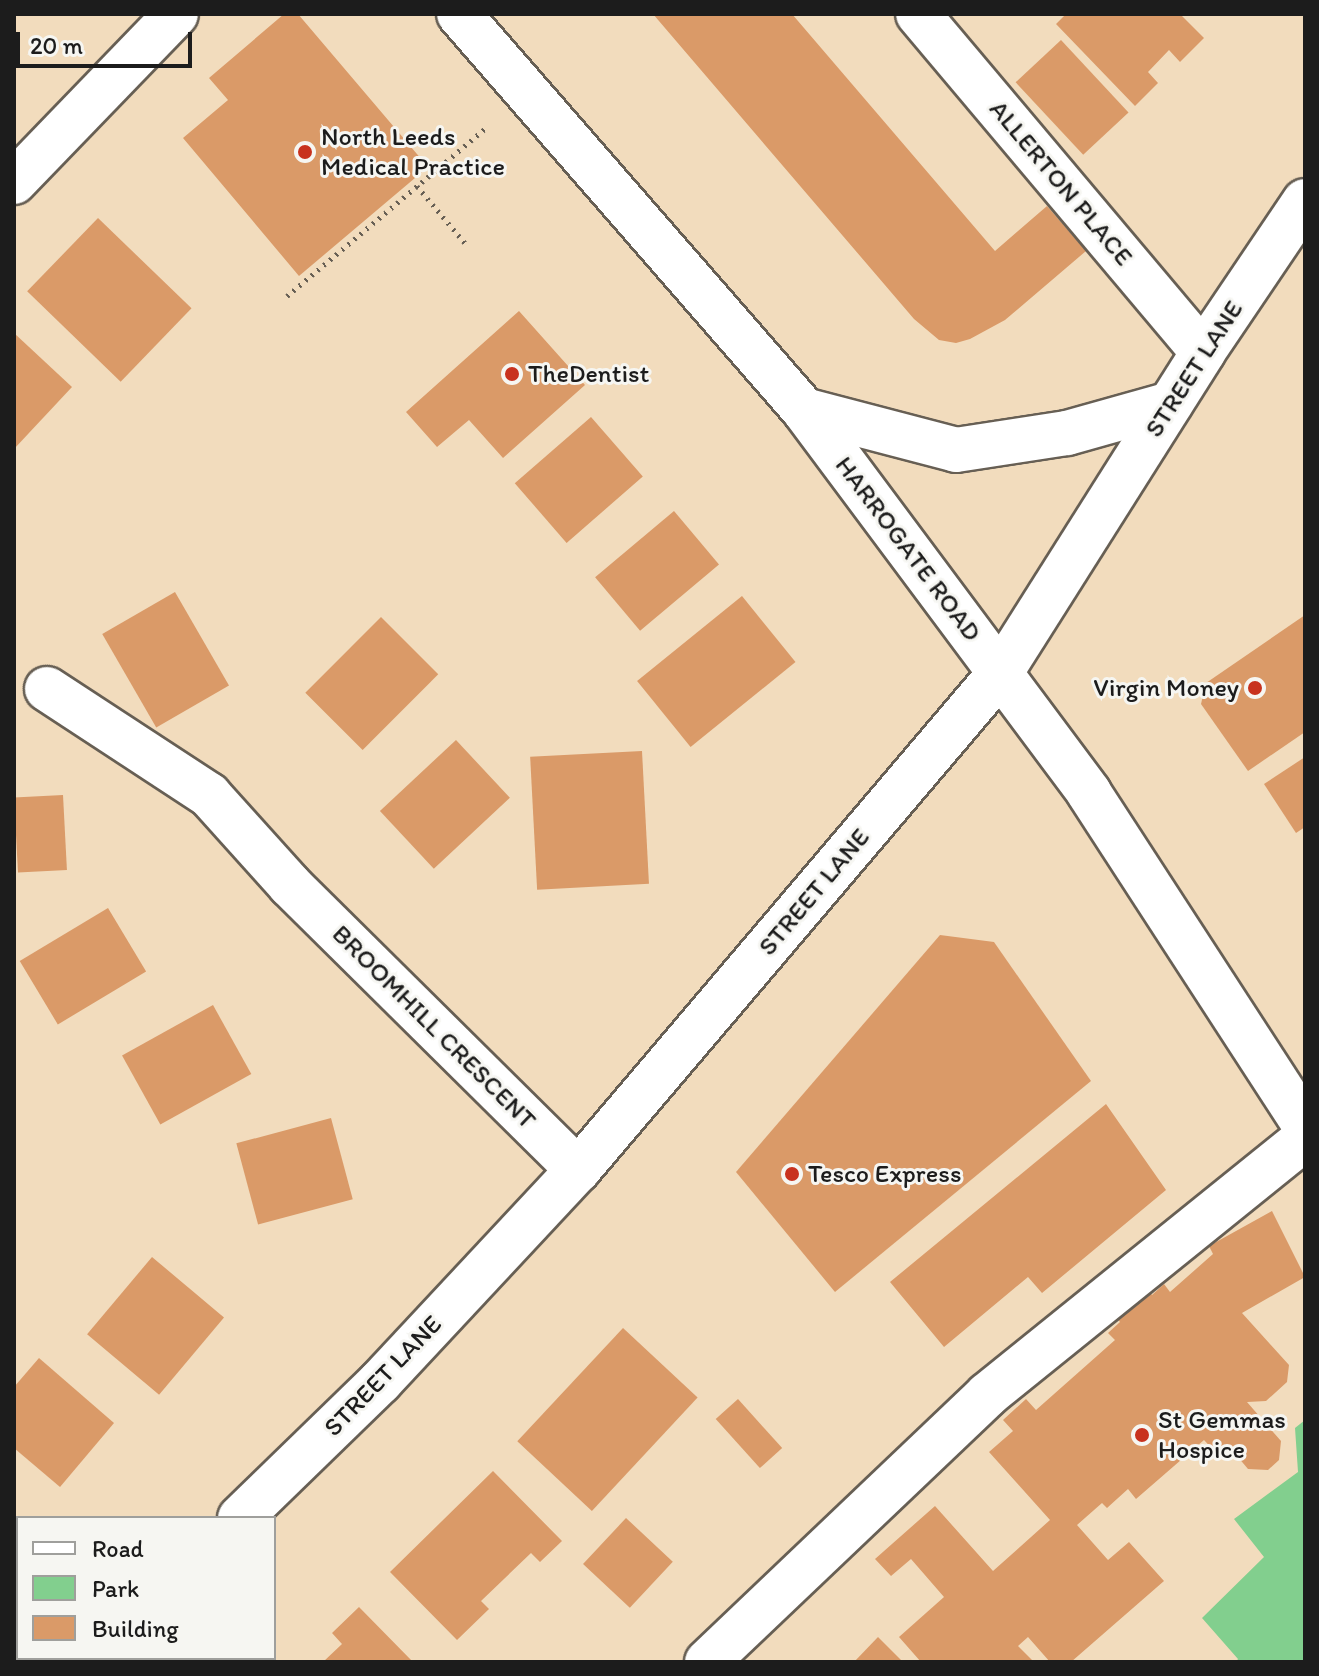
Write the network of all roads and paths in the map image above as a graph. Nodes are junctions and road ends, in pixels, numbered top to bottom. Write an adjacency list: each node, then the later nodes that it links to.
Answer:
1 (176, 14): 5 (street)
2 (459, 14): 4 (street, HARROGATE ROAD)
3 (918, 14): 10 (street, ALLERTON PLACE)
4 (527, 93): 6 (path); 12 (street, HARROGATE ROAD)
5 (14, 182)
6 (417, 186): 8 (path); 9 (path)
7 (1305, 201): 10 (street, STREET LANE)
8 (465, 243)
9 (287, 296)
10 (1203, 352): 11 (street, STREET LANE)
11 (1170, 404): 12 (street); 13 (street, STREET LANE)
12 (804, 410): 13 (street, HARROGATE ROAD)
13 (1001, 672): 15 (street, HARROGATE ROAD); 17 (street, STREET LANE)
14 (47, 689): 17 (street, BROOMHILL CRESCENT)
15 (1305, 1125)
16 (1305, 1138): 19 (street)
17 (578, 1170): 18 (street, STREET LANE)
18 (242, 1516)
19 (707, 1662)

